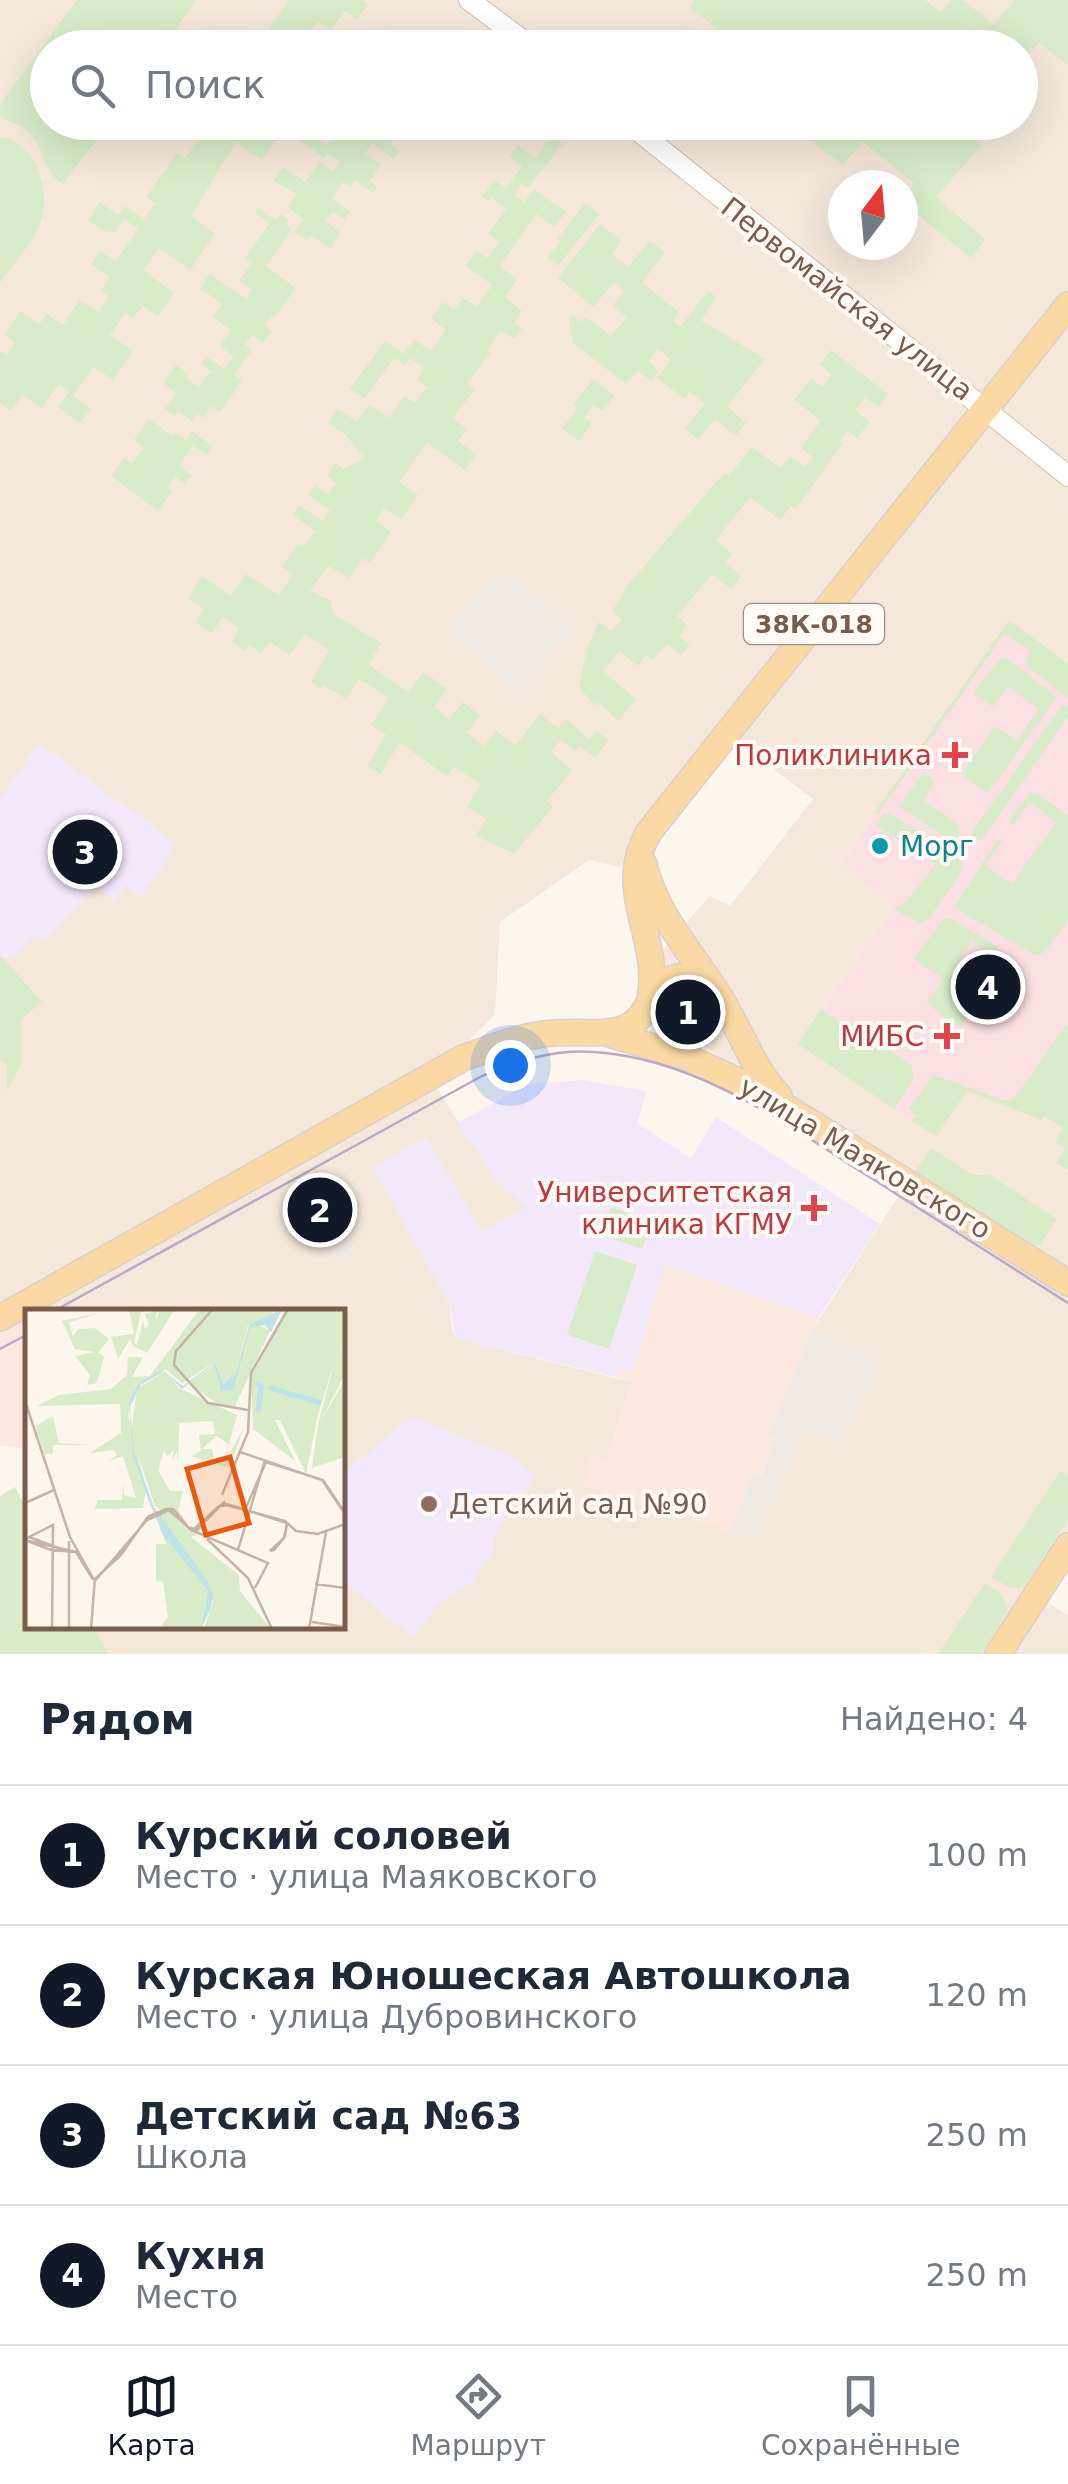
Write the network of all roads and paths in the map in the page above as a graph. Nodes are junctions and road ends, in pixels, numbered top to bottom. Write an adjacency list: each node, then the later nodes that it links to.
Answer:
1 (469, 0): 2 (street)
2 (509, 30)
3 (649, 140): 5 (street, Первомайская улица)
4 (1068, 306): 5 (main road, 38К-018)
5 (986, 409): 6 (street, Первомайская улица); 7 (main road, 38К-018)
6 (1068, 476)
7 (645, 839): 8 (main road); 9 (main road)
8 (716, 992): 9 (main road); 11 (main road)
9 (650, 998): 10 (main road)
10 (596, 1032): 11 (main road, улица Маяковского); 13 (main road)
11 (789, 1107): 12 (main road, улица Маяковского)
12 (1068, 1282)
13 (0, 1318)
14 (1068, 1546): 15 (main road)
15 (998, 1654)

